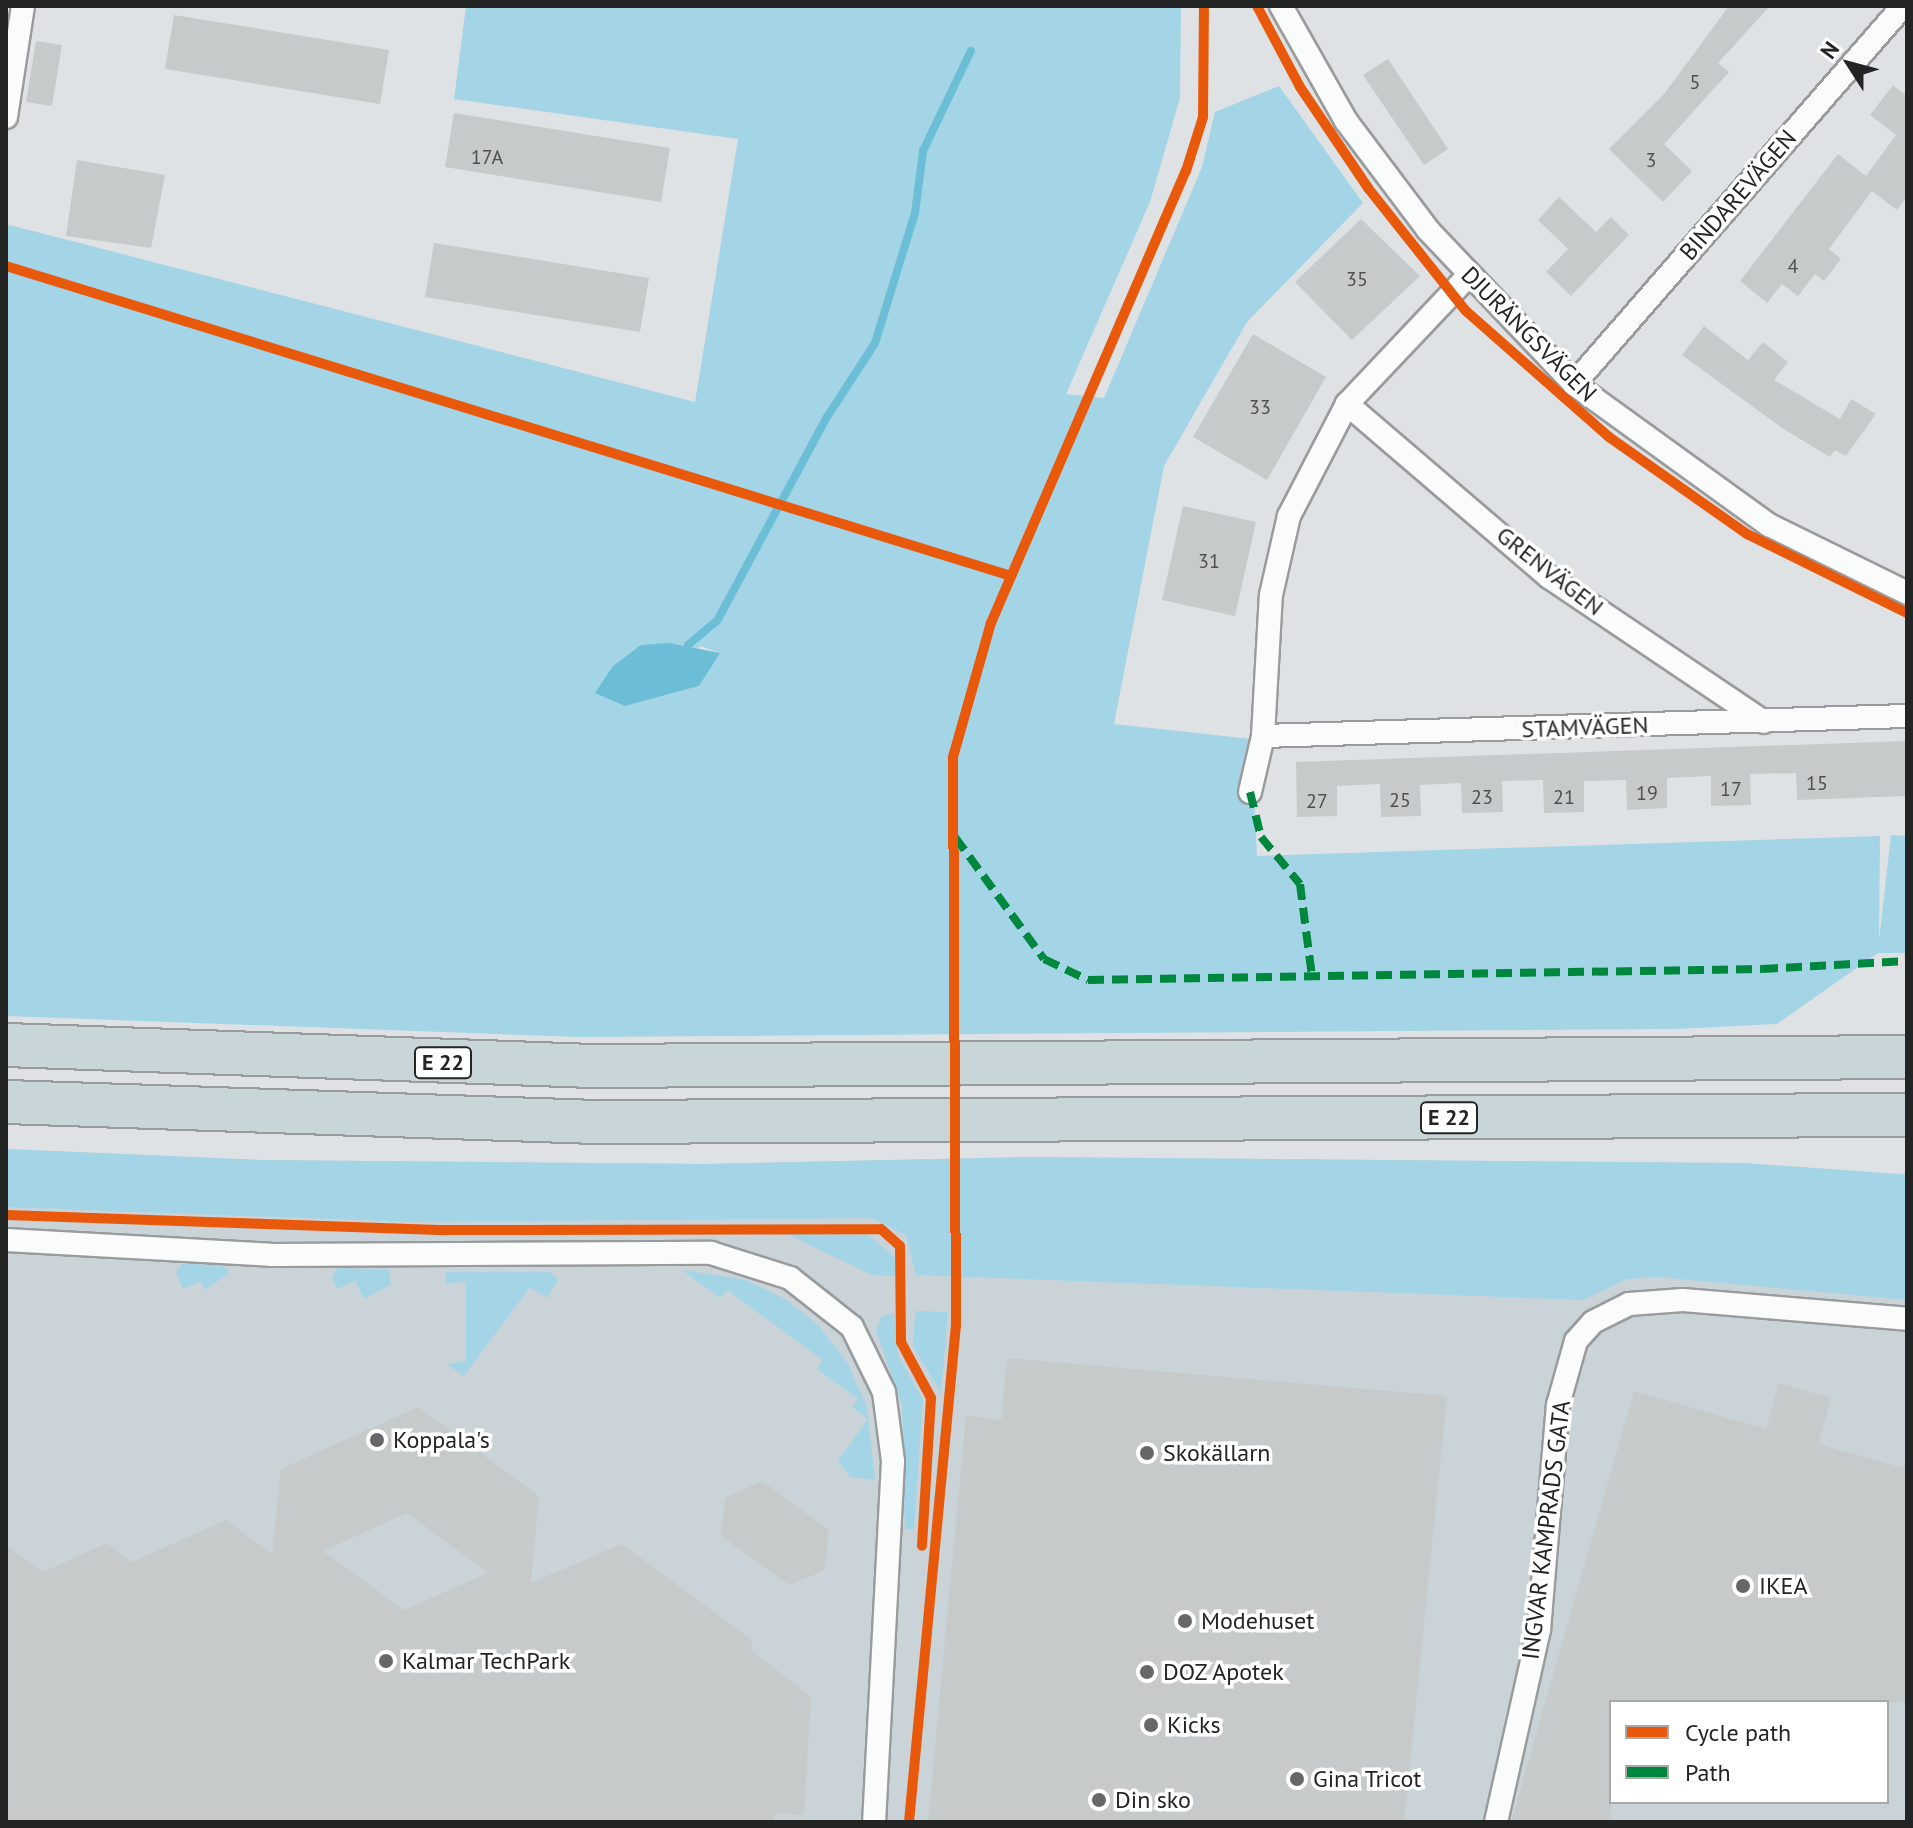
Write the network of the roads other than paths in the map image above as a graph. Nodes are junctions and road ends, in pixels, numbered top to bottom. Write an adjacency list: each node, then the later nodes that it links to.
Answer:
1 (23, 6): 4 (street)
2 (1281, 6): 5 (street, DJURÄNGSVÄGEN)
3 (1903, 6): 6 (street, BINDAREVÄGEN)
4 (6, 117)
5 (1468, 276): 6 (street, DJURÄNGSVÄGEN); 7 (street)
6 (1574, 384): 8 (street, DJURÄNGSVÄGEN)
7 (1347, 404): 10 (street, GRENVÄGEN); 11 (street)
8 (1907, 593)
9 (1907, 716): 10 (street, STAMVÄGEN)
10 (1764, 722): 11 (street, STAMVÄGEN)
11 (1263, 736): 12 (street)
12 (1250, 792)
13 (6, 1045): 14 (highway, E 22)
14 (1907, 1057)
15 (6, 1102): 16 (highway, E 22)
16 (1898, 1117)
17 (6, 1240): 19 (street)
18 (1907, 1319): 20 (street, INGVAR KAMPRADS GATA)
19 (874, 1822)
20 (1496, 1822)

